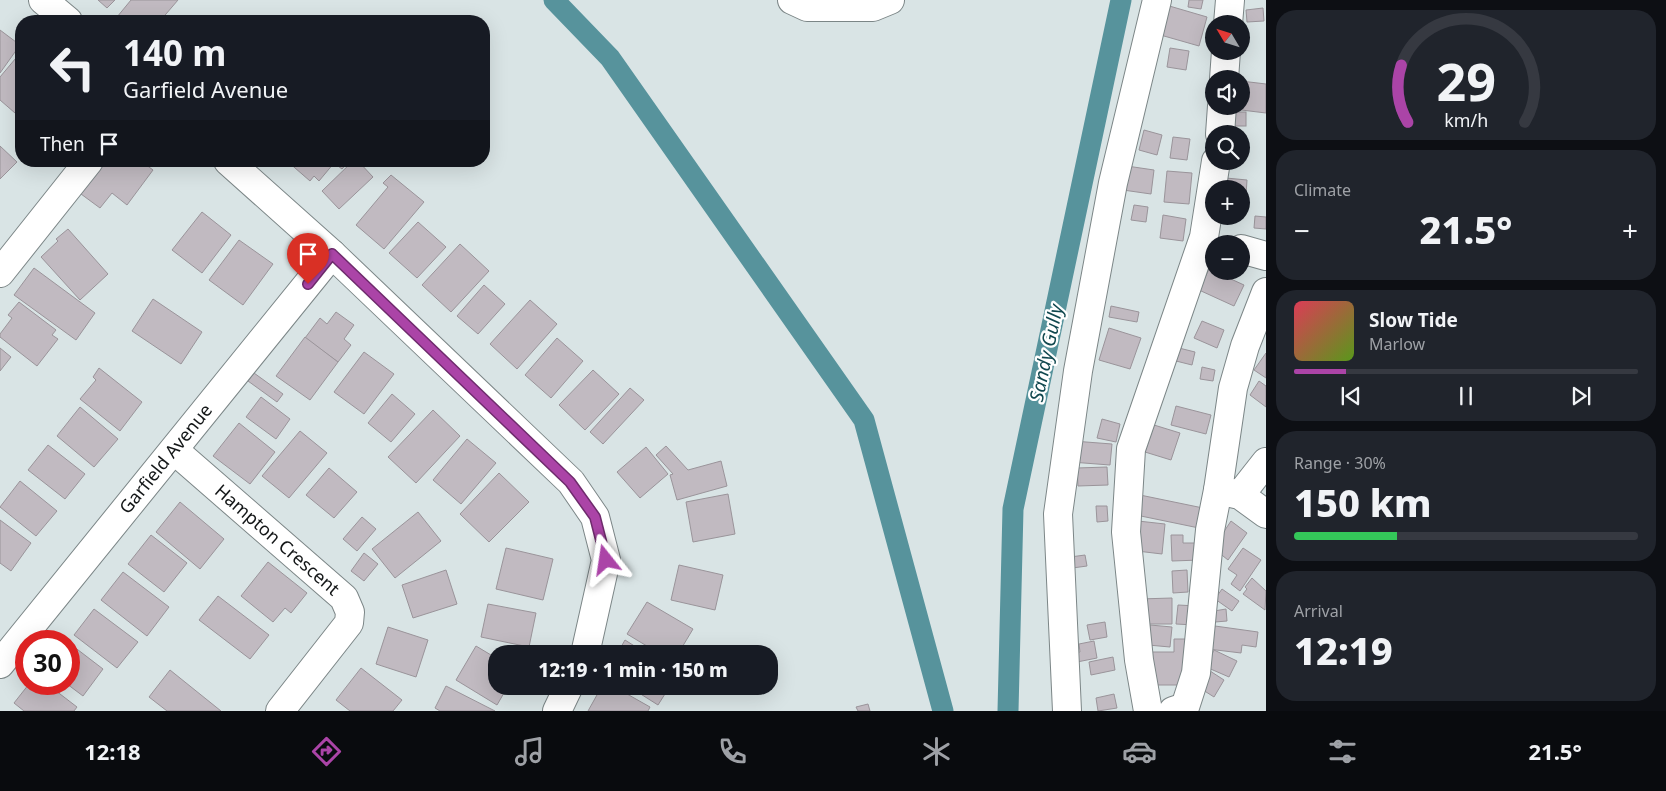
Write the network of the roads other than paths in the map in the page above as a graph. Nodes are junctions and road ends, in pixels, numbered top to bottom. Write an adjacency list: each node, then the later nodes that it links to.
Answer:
1 (43, 0): 6 (street)
2 (792, 0): 3 (street)
3 (890, 0)
4 (1157, 0): 27 (street)
5 (1230, 0): 7 (street)
6 (61, 15)
7 (1229, 15)
8 (84, 167): 16 (street)
9 (235, 167): 13 (street)
10 (1216, 170): 11 (street)
11 (1215, 235)
12 (1250, 252): 14 (street)
13 (332, 254): 18 (street, Garfield Avenue); 22 (street)
14 (1266, 256)
15 (1205, 265): 28 (street)
16 (0, 273)
17 (1266, 292): 20 (street)
18 (174, 450): 23 (street, Garfield Avenue); 25 (street, Hampton Crescent)
19 (1266, 462): 20 (street)
20 (1229, 493): 21 (street); 29 (street)
21 (1266, 514)
22 (587, 645)
23 (0, 664)
24 (565, 695): 26 (street)
25 (280, 711)
26 (557, 711)
27 (1068, 711)
28 (1148, 711)
29 (1173, 711)

